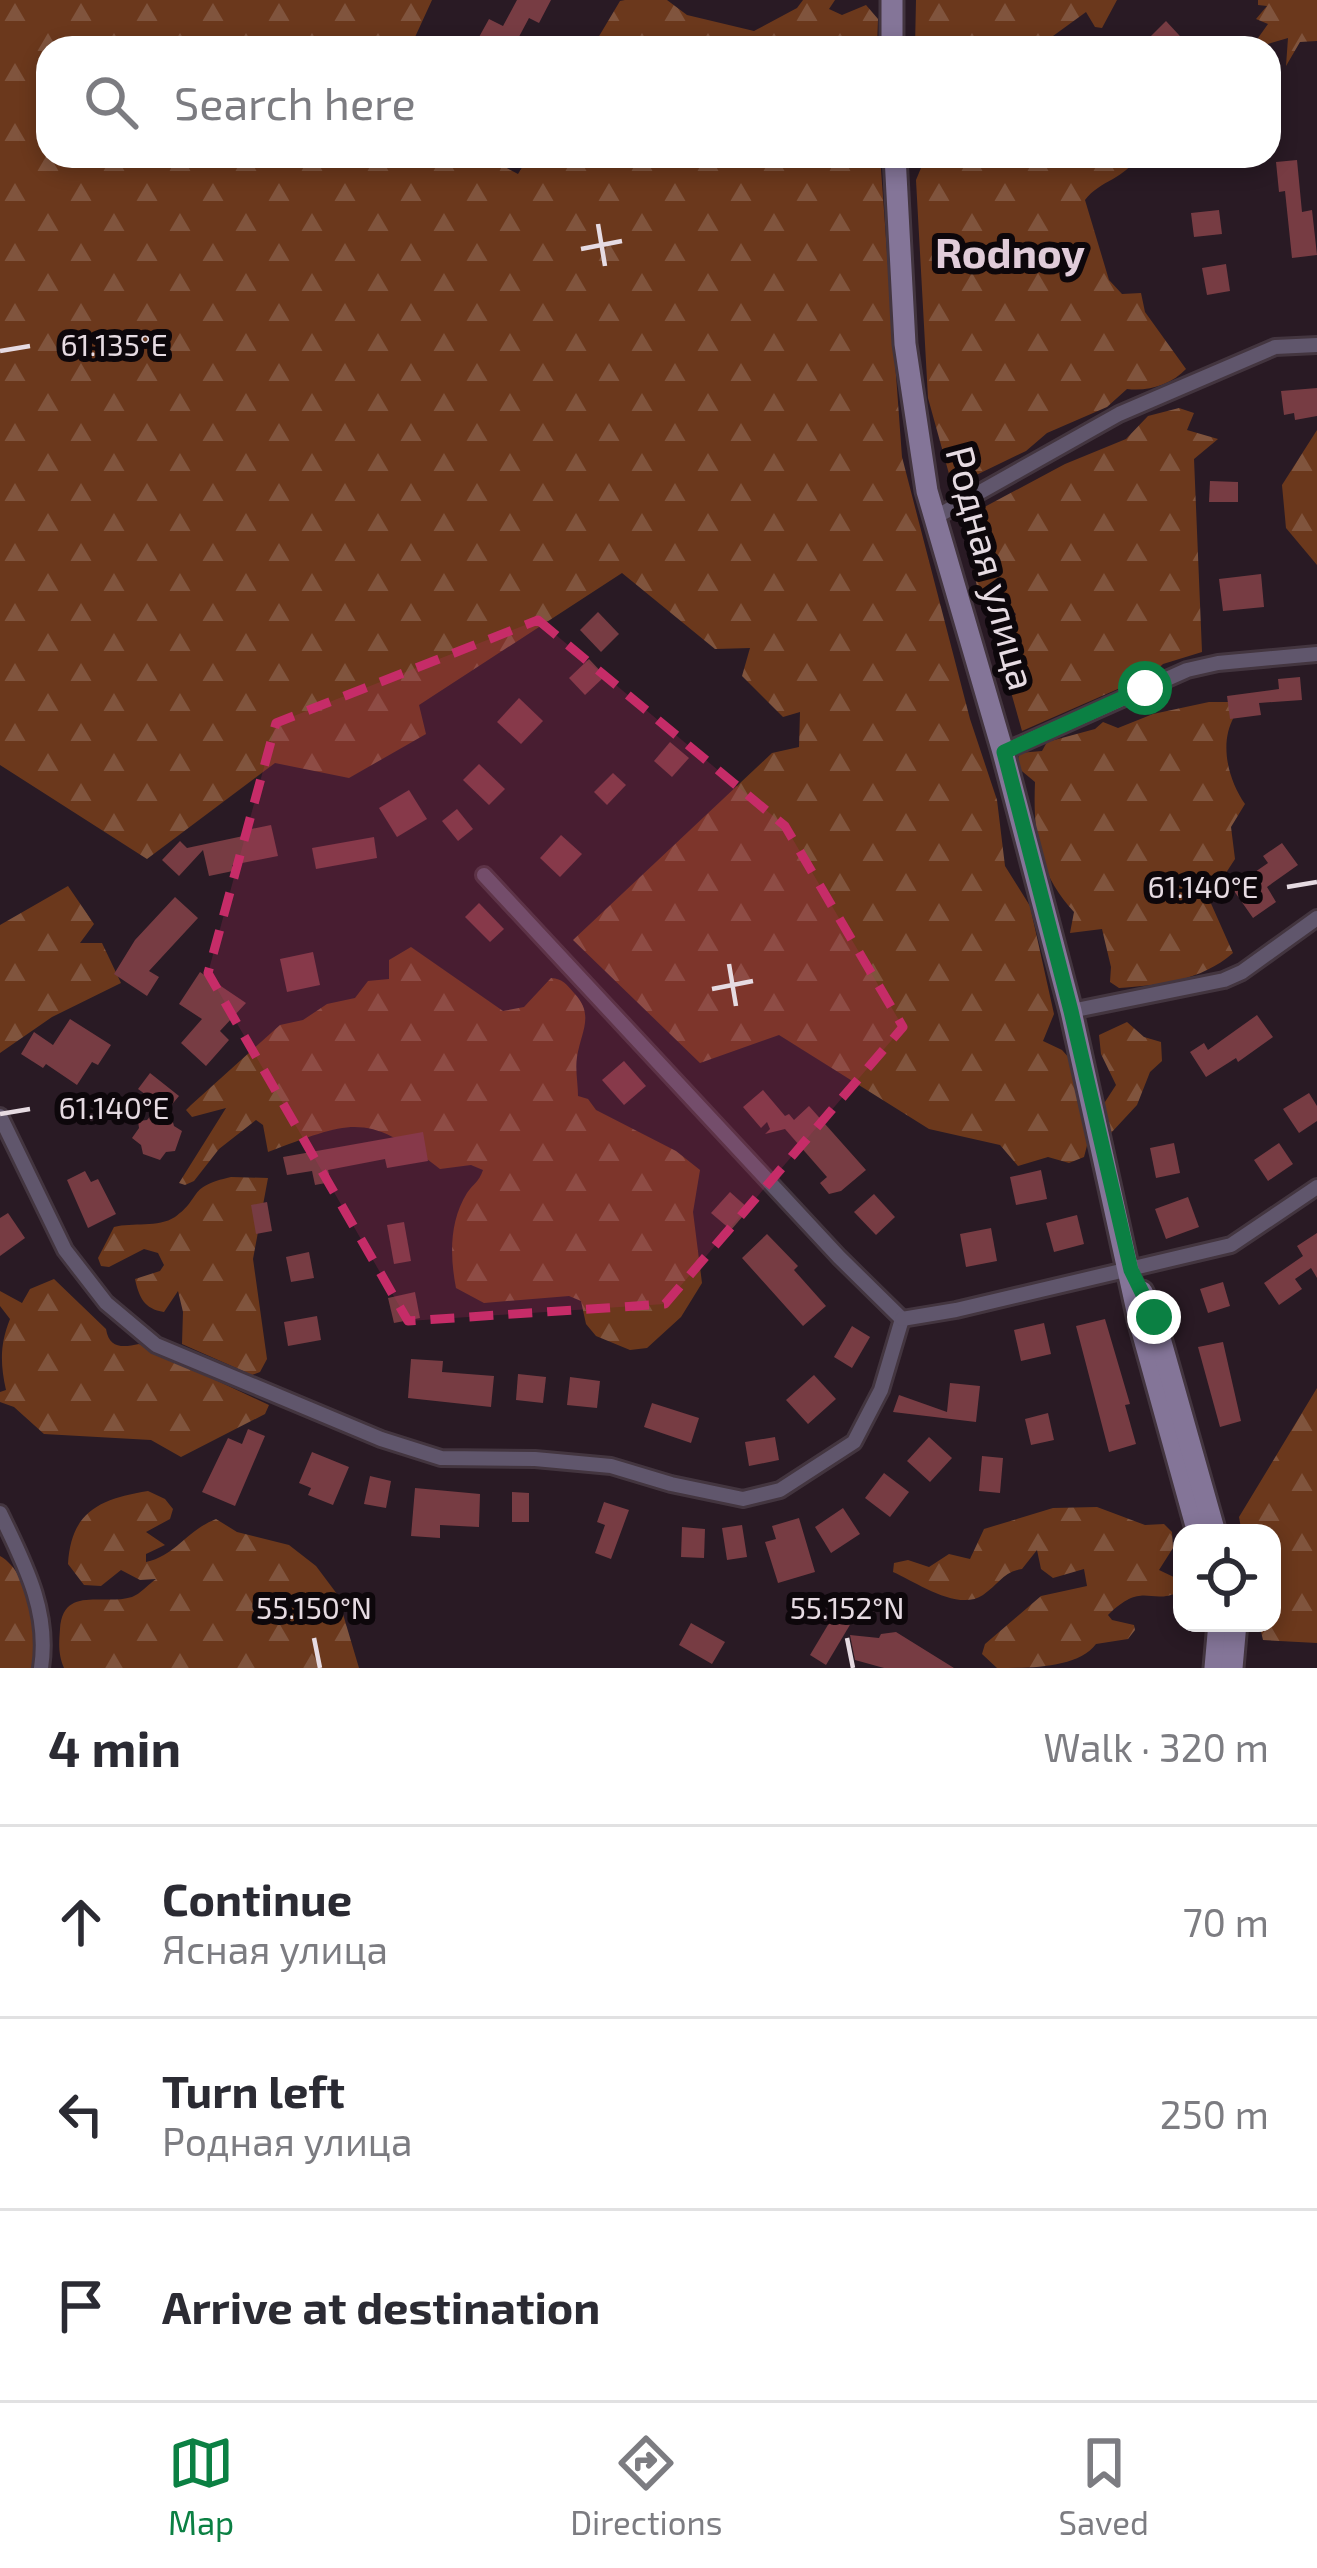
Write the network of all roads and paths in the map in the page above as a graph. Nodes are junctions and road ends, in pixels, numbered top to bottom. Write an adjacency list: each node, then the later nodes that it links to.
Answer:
1 (892, 0): 2 (street)
2 (892, 36)
3 (896, 168): 5 (street, Родная улица)
4 (1317, 346): 5 (street)
5 (934, 518): 7 (street, Родная улица)
6 (1317, 655): 7 (street)
7 (1004, 752): 10 (street, Родная улица)
8 (484, 874): 14 (street)
9 (1317, 918): 10 (street)
10 (1071, 1011): 13 (street, Родная улица)
11 (0, 1115): 14 (street)
12 (1317, 1187): 13 (street)
13 (1131, 1270): 14 (street); 16 (street, Родная улица); 17 (street, Родная улица)
14 (902, 1319)
15 (0, 1513): 20 (street)
16 (1196, 1524)
17 (1212, 1524)
18 (1218, 1632): 21 (street)
19 (1236, 1632): 22 (street)
20 (41, 1668)
21 (1215, 1668)
22 (1232, 1668)

